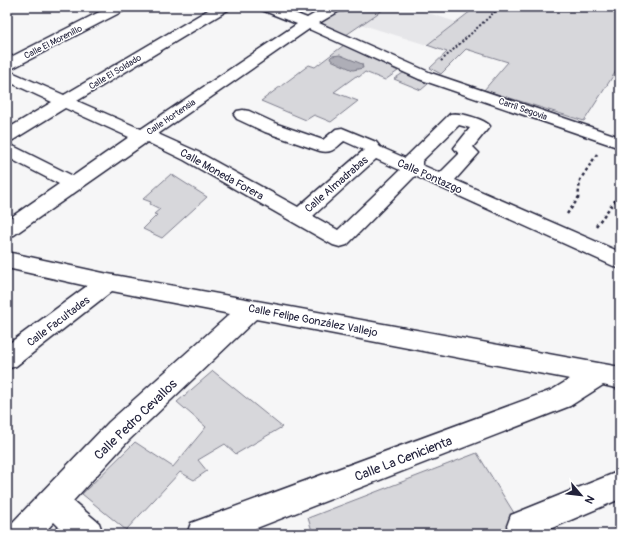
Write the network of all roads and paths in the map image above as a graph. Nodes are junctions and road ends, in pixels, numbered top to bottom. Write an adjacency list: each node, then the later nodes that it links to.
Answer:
1 (120, 7): 7 (street, Calle El Morenillo)
2 (223, 7): 10 (street, Calle El Soldado)
3 (267, 7): 6 (street, Carril Segovia)
4 (336, 7): 6 (street, Calle Hortensia)
5 (500, 7): 9 (path)
6 (310, 24): 9 (street, Carril Segovia); 13 (street, Calle Hortensia)
7 (7, 65)
8 (7, 75): 10 (street, Calle Moneda Forera)
9 (425, 76): 14 (street, Carril Segovia)
10 (65, 102): 12 (street, Calle El Soldado); 13 (street, Calle Moneda Forera)
11 (243, 115): 16 (street, Calle Pontazgo)
12 (7, 136)
13 (144, 136): 19 (street, Calle Hortensia); 21 (street, Calle Moneda Forera)
14 (614, 140): 23 (path)
15 (7, 150): 19 (street)
16 (374, 151): 17 (street, Calle Pontazgo); 21 (street, Calle Almadrabas)
17 (412, 168): 18 (street, Calle Pontazgo); 18 (street); 21 (street, Calle Moneda Forera)
18 (442, 182): 23 (street, Calle Pontazgo)
19 (74, 184): 22 (street, Calle Hortensia)
20 (620, 194): 24 (path)
21 (298, 217)
22 (7, 230)
23 (554, 232): 24 (street, Calle Pontazgo)
24 (583, 245): 26 (street, Calle Pontazgo)
25 (7, 260): 27 (street, Calle Felipe González Vallejo)
26 (620, 261)
27 (108, 282): 28 (street, Calle Felipe González Vallejo); 29 (street, Calle Facultades)
28 (252, 308): 30 (street, Calle Felipe González Vallejo); 32 (street, Calle Pedro Cevallos)
29 (7, 359)
30 (610, 376): 36 (street, Calle La Cenicienta)
31 (620, 484): 33 (street)
32 (53, 502): 34 (street, Calle Pedro Cevallos); 35 (street)
33 (522, 526)
34 (23, 534)
35 (88, 534)
36 (202, 534)

